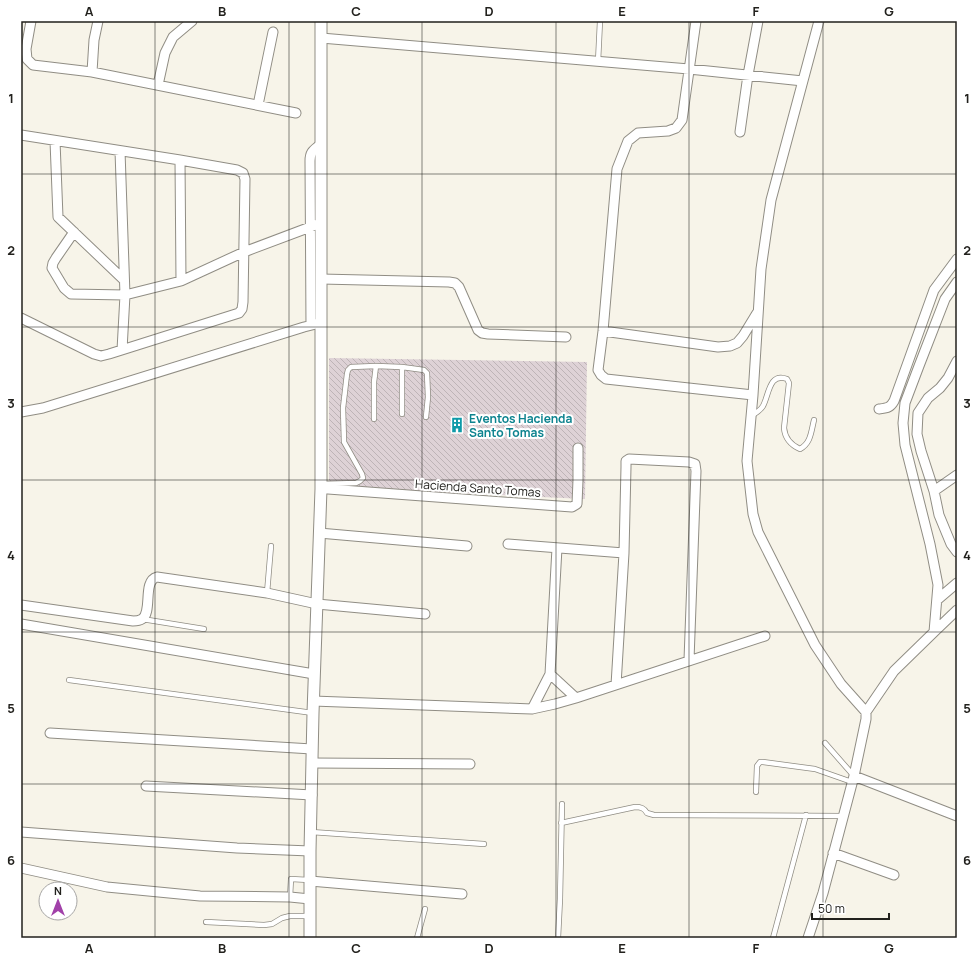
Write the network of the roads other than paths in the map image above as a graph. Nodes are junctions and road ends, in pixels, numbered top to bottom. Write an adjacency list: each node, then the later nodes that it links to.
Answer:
1 (31, 21): 13 (street)
2 (98, 21): 13 (street)
3 (192, 21): 16 (street)
4 (321, 21): 10 (street)
5 (600, 21): 11 (lane)
6 (696, 21): 12 (street)
7 (758, 21): 14 (street)
8 (819, 21): 15 (street)
9 (273, 32): 17 (street)
10 (321, 38): 11 (street); 24 (street)
11 (598, 62): 12 (street)
12 (689, 69): 14 (street); 36 (street)
13 (92, 72): 16 (street)
14 (748, 75): 15 (street); 19 (street)
15 (803, 81): 33 (street)
16 (158, 85): 17 (street)
17 (258, 105): 18 (street)
18 (296, 113)
19 (740, 132)
20 (21, 135): 21 (street)
21 (55, 140): 22 (street); 25 (street)
22 (120, 151): 23 (street); 29 (street)
23 (180, 160): 26 (street); 30 (street)
24 (316, 225): 26 (street); 28 (street); 35 (street)
25 (74, 232): 29 (street); 32 (street)
26 (244, 252): 30 (street); 38 (street)
27 (957, 259): 43 (street)
28 (321, 278): 35 (street); 37 (street)
29 (124, 280): 32 (street)
30 (181, 281): 32 (street)
31 (957, 282): 63 (street)
32 (125, 296): 38 (street)
33 (758, 312): 36 (street); 42 (street)
34 (21, 318): 38 (street)
35 (316, 324): 44 (street); 52 (street)
36 (603, 331): 42 (street)
37 (566, 337)
38 (122, 350)
39 (957, 360): 53 (street)
40 (376, 366): 41 (lane); 48 (lane); 52 (lane)
41 (402, 367): 45 (lane); 47 (lane)
42 (753, 396): 46 (street)
43 (879, 409)
44 (21, 412)
45 (402, 414)
46 (751, 416): 49 (lane); 81 (street)
47 (426, 417)
48 (374, 419)
49 (814, 420)
50 (578, 448): 52 (street, Hacienda Santo Tomas)
51 (957, 475): 53 (street)
52 (321, 486): 54 (street)
53 (934, 491): 59 (street)
54 (319, 533): 57 (street); 64 (street)
55 (508, 544): 58 (street)
56 (271, 546): 62 (lane)
57 (467, 546)
58 (557, 548): 60 (street); 75 (street)
59 (957, 552)
60 (624, 553): 73 (street); 77 (street)
61 (957, 583): 63 (street)
62 (267, 593): 64 (street); 68 (street)
63 (937, 600): 71 (street)
64 (317, 604): 67 (street); 74 (street)
65 (21, 605): 68 (street)
66 (957, 610): 71 (street)
67 (425, 614)
68 (142, 619): 70 (lane)
69 (21, 624): 74 (street)
70 (204, 629)
71 (934, 632): 81 (street)
72 (765, 636): 73 (street)
73 (689, 660): 77 (street)
74 (314, 674): 79 (street)
75 (550, 674): 78 (street); 80 (street)
76 (69, 680): 82 (lane)
77 (616, 685): 78 (street)
78 (576, 698): 80 (street)
79 (314, 701): 80 (street); 82 (street)
80 (532, 709)
81 (866, 712): 88 (street)
82 (313, 713): 85 (street)
83 (50, 733): 85 (street)
84 (826, 743): 88 (lane)
85 (312, 749): 86 (street)
86 (312, 762): 87 (street); 91 (street)
87 (470, 764)
88 (853, 779): 90 (lane); 94 (street); 95 (street)
89 (146, 786): 91 (street)
90 (756, 792)
91 (312, 795): 98 (street)
92 (562, 804): 96 (lane)
93 (806, 815): 94 (lane); 96 (lane); 114 (lane)
94 (843, 816): 101 (street)
95 (957, 816)
96 (561, 823): 113 (lane)
97 (21, 832): 100 (street)
98 (311, 832): 99 (lane); 100 (street)
99 (484, 844)
100 (310, 851): 104 (street)
101 (833, 853): 103 (street); 115 (street)
102 (21, 868): 106 (street)
103 (894, 875)
104 (310, 880): 105 (street); 106 (lane); 107 (street)
105 (462, 894)
106 (290, 897): 107 (street)
107 (310, 899): 109 (street)
108 (425, 909): 112 (lane)
109 (310, 916): 110 (lane); 111 (street)
110 (206, 922)
111 (310, 938)
112 (417, 938)
113 (558, 938)
114 (773, 938)
115 (808, 938)

